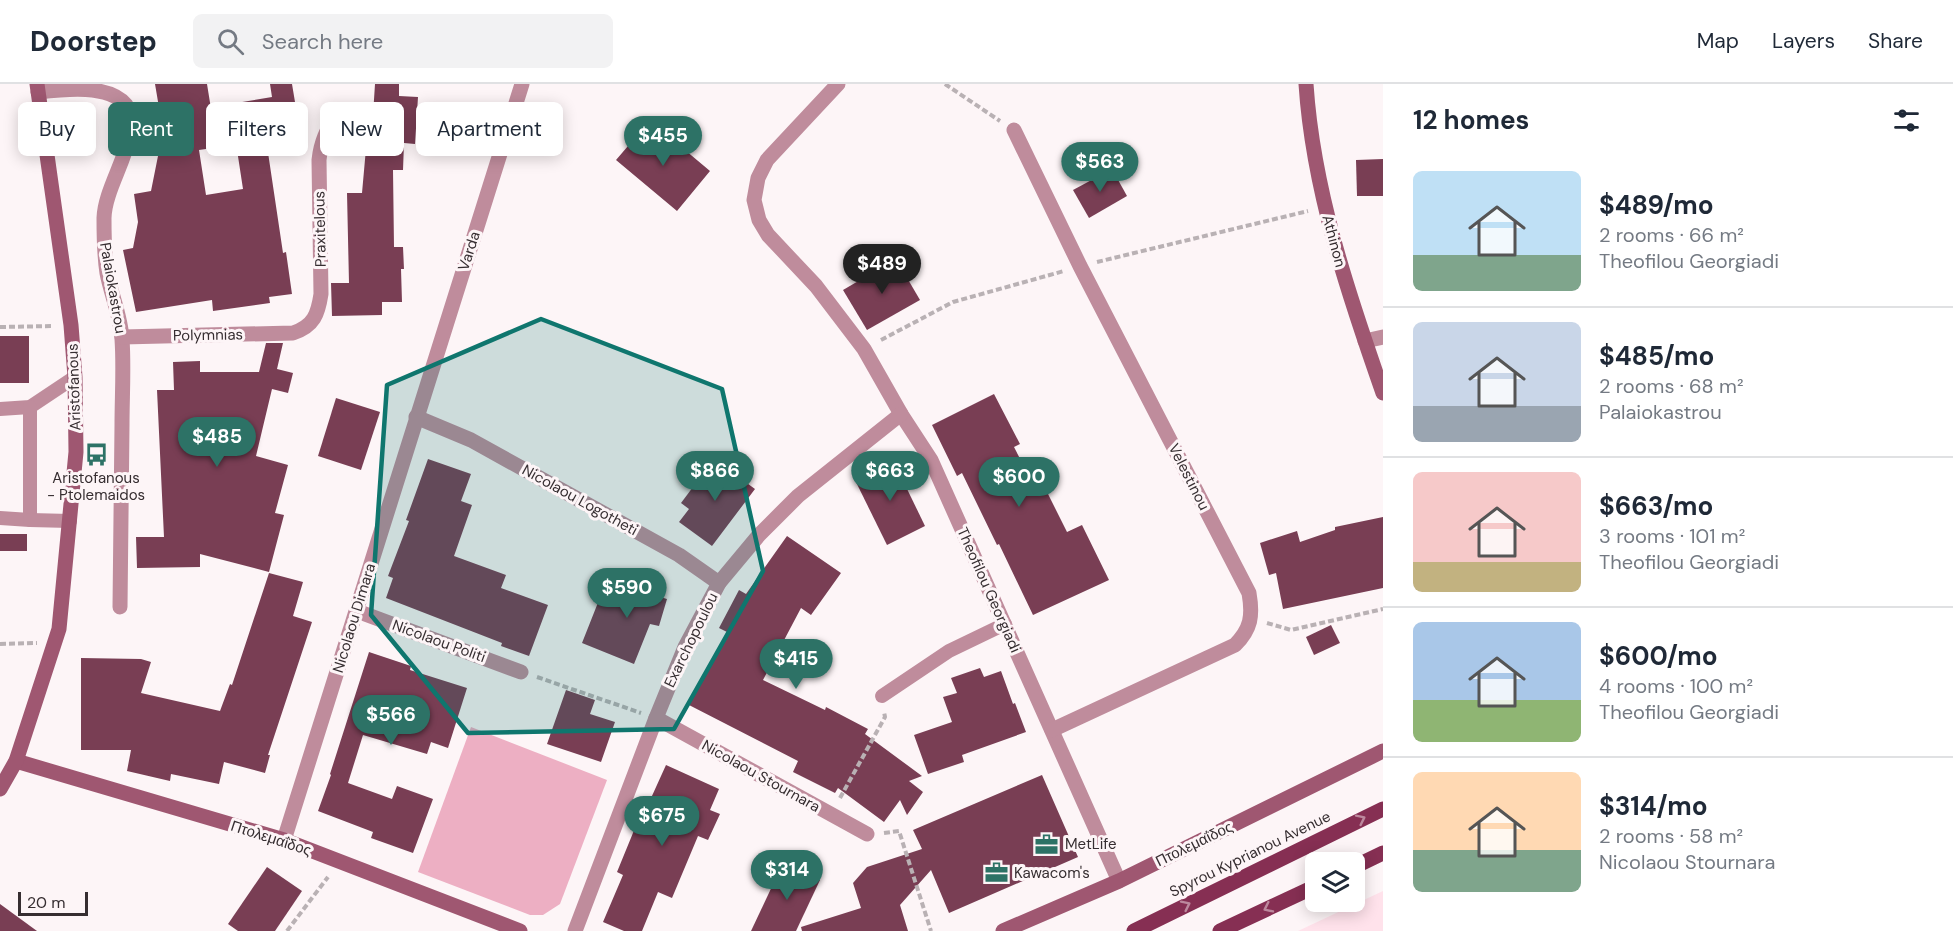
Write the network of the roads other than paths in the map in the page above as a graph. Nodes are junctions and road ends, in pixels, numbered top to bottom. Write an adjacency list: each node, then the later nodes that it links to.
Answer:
1 (522, 84): 16 (street, Varda)
2 (838, 84): 15 (street, Theofilou Georgiadi)
3 (1306, 84): 10 (street, Athinon)
4 (37, 88): 8 (street, Palaiokastrou); 11 (street, Aristofanous)
5 (1014, 130): 27 (street, Velestinou)
6 (320, 155): 7 (street, Praxitelous)
7 (293, 333): 8 (street, Polymnias)
8 (122, 337): 21 (street, Palaiokastrou)
9 (1383, 337): 10 (street)
10 (1365, 341): 12 (street, Athinon)
11 (75, 377): 13 (lane); 19 (street, Aristofanous)
12 (1383, 393)
13 (30, 407): 14 (lane); 18 (lane)
14 (0, 410)
15 (901, 414): 20 (street, Exarchopoulou); 23 (street, Theofilou Georgiadi)
16 (416, 417): 20 (street, Nicolaou Logotheti); 22 (street, Nicolaou Dimara)
17 (0, 518): 18 (lane)
18 (30, 520): 19 (lane)
19 (70, 521): 29 (street, Aristofanous)
20 (719, 583): 26 (street, Exarchopoulou)
21 (120, 607)
22 (357, 611): 24 (street, Nicolaou Politi); 33 (street, Nicolaou Dimara)
23 (1005, 624): 25 (lane); 27 (street, Theofilou Georgiadi)
24 (521, 672)
25 (882, 696)
26 (656, 718): 32 (street, Nicolaou Stournara); 39 (street, Exarchopoulou)
27 (1052, 730): 36 (street, Theofilou Georgiadi)
28 (1383, 752): 36 (street, Πτολεμαΐδος)
29 (16, 761): 30 (street, Aristofanous); 33 (street, Πτολεμαΐδος)
30 (0, 789)
31 (1383, 809): 41 (main road, Spyrou Kyprianou Avenue, one-way to 31)
32 (867, 834)
33 (284, 840): 38 (street, Πτολεμαΐδος)
34 (1383, 853): 35 (main road)
35 (1365, 862)
36 (1119, 881): 40 (street, Πτολεμαΐδος)
37 (1305, 890): 42 (main road, one-way to 42)
38 (520, 931)
39 (575, 931)
40 (1004, 931)
41 (1134, 931)
42 (1220, 931)

